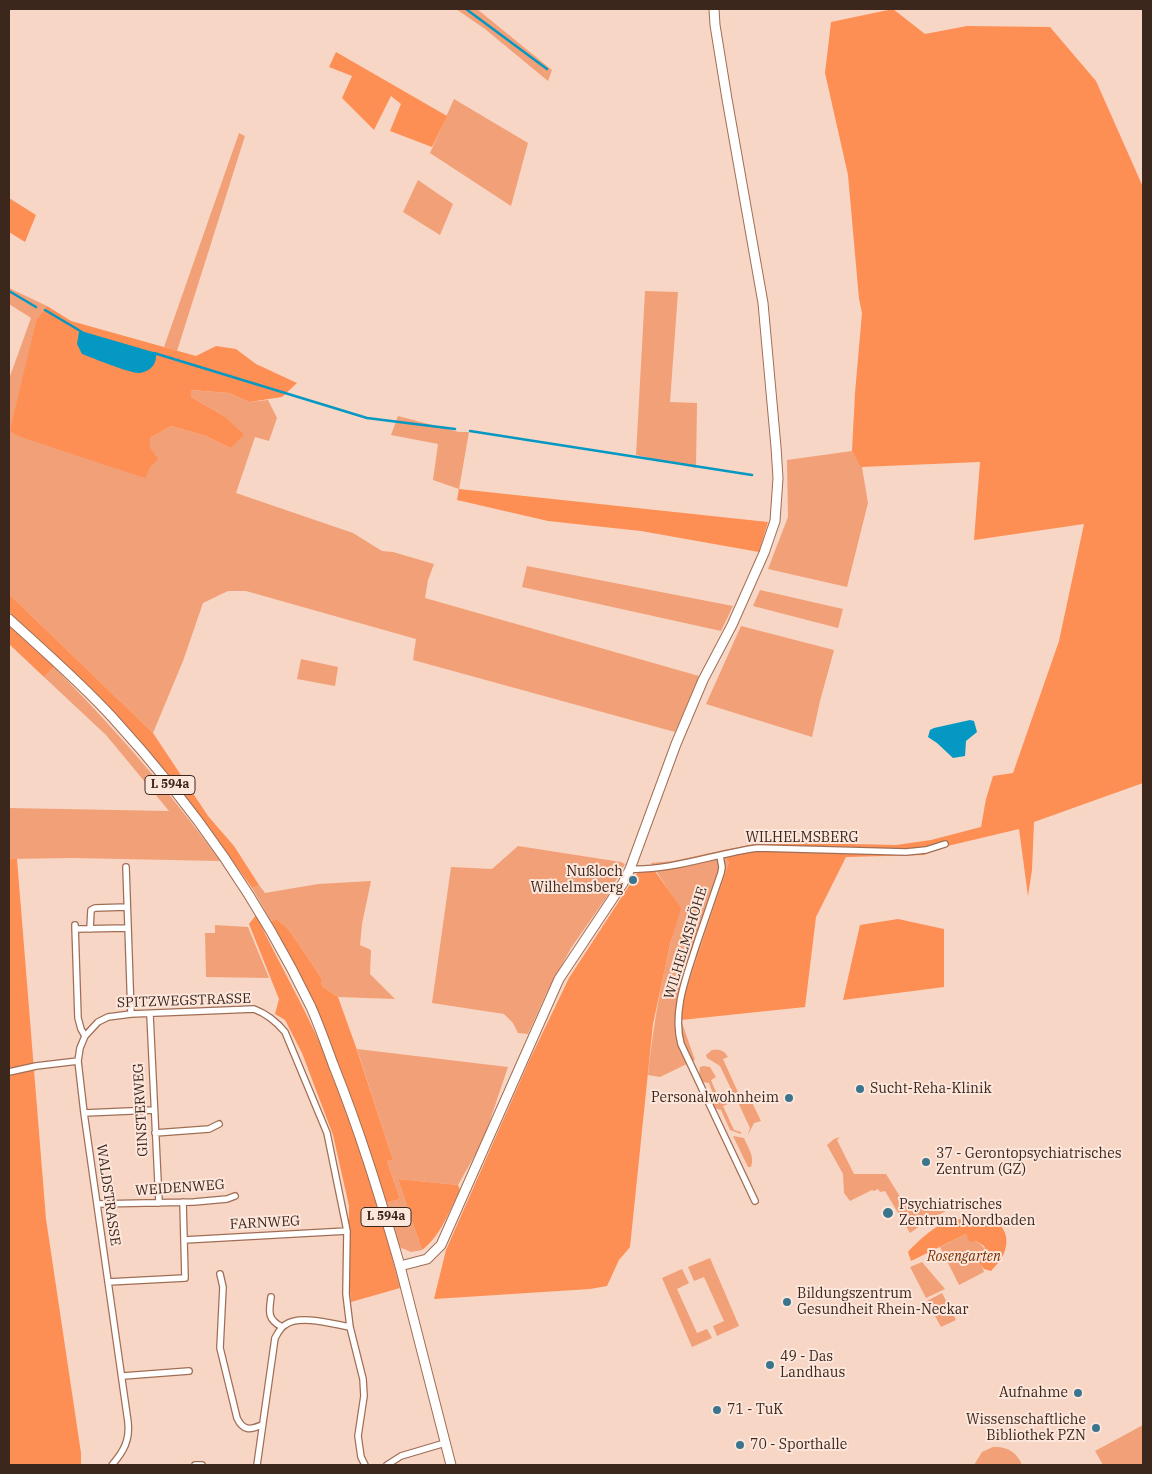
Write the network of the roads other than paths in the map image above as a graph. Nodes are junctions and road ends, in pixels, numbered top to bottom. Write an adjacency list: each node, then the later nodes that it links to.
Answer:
1 (714, 9): 6 (main road)
2 (9, 619): 26 (main road, L 594a)
3 (945, 844): 4 (street, WILHELMSBERG)
4 (720, 856): 6 (street, WILHELMSBERG); 20 (street, WILHELMSHÖHE)
5 (126, 867): 7 (street)
6 (630, 869): 26 (main road)
7 (127, 907): 8 (street); 9 (street)
8 (128, 928): 9 (street); 10 (street)
9 (90, 929): 12 (street)
10 (131, 1014): 11 (street, SPITZWEGSTRASSE); 12 (street, SPITZWEGSTRASSE)
11 (150, 1015): 15 (street, GINSTERWEG); 24 (street, SPITZWEGSTRASSE)
12 (86, 1036): 13 (street, WALDSTRASSE)
13 (78, 1061): 14 (street); 16 (street, WALDSTRASSE)
14 (9, 1072)
15 (154, 1110): 16 (street); 18 (street, GINSTERWEG)
16 (84, 1113): 23 (street, WALDSTRASSE)
17 (219, 1124): 18 (street)
18 (155, 1133): 22 (street, GINSTERWEG)
19 (235, 1196): 21 (street, WEIDENWEG)
20 (756, 1201)
21 (183, 1202): 22 (street, WEIDENWEG); 25 (street)
22 (159, 1203): 23 (street, WEIDENWEG)
23 (97, 1204): 28 (street, WALDSTRASSE)
24 (347, 1231): 25 (street, FARNWEG); 30 (street, SPITZWEGSTRASSE)
25 (184, 1240): 28 (street)
26 (400, 1266): 35 (main road)
27 (220, 1274): 34 (street)
28 (108, 1282): 33 (street, WALDSTRASSE)
29 (271, 1297): 31 (street)
30 (350, 1326): 31 (street); 40 (street, SPITZWEGSTRASSE)
31 (282, 1327): 34 (street)
32 (190, 1371): 33 (street)
33 (123, 1376): 36 (street, WALDSTRASSE)
34 (262, 1425): 39 (street)
35 (445, 1443): 41 (street); 42 (main road)
36 (112, 1465)
37 (194, 1465): 38 (street)
38 (202, 1465)
39 (257, 1465)
40 (365, 1465)
41 (387, 1465)
42 (451, 1465)

